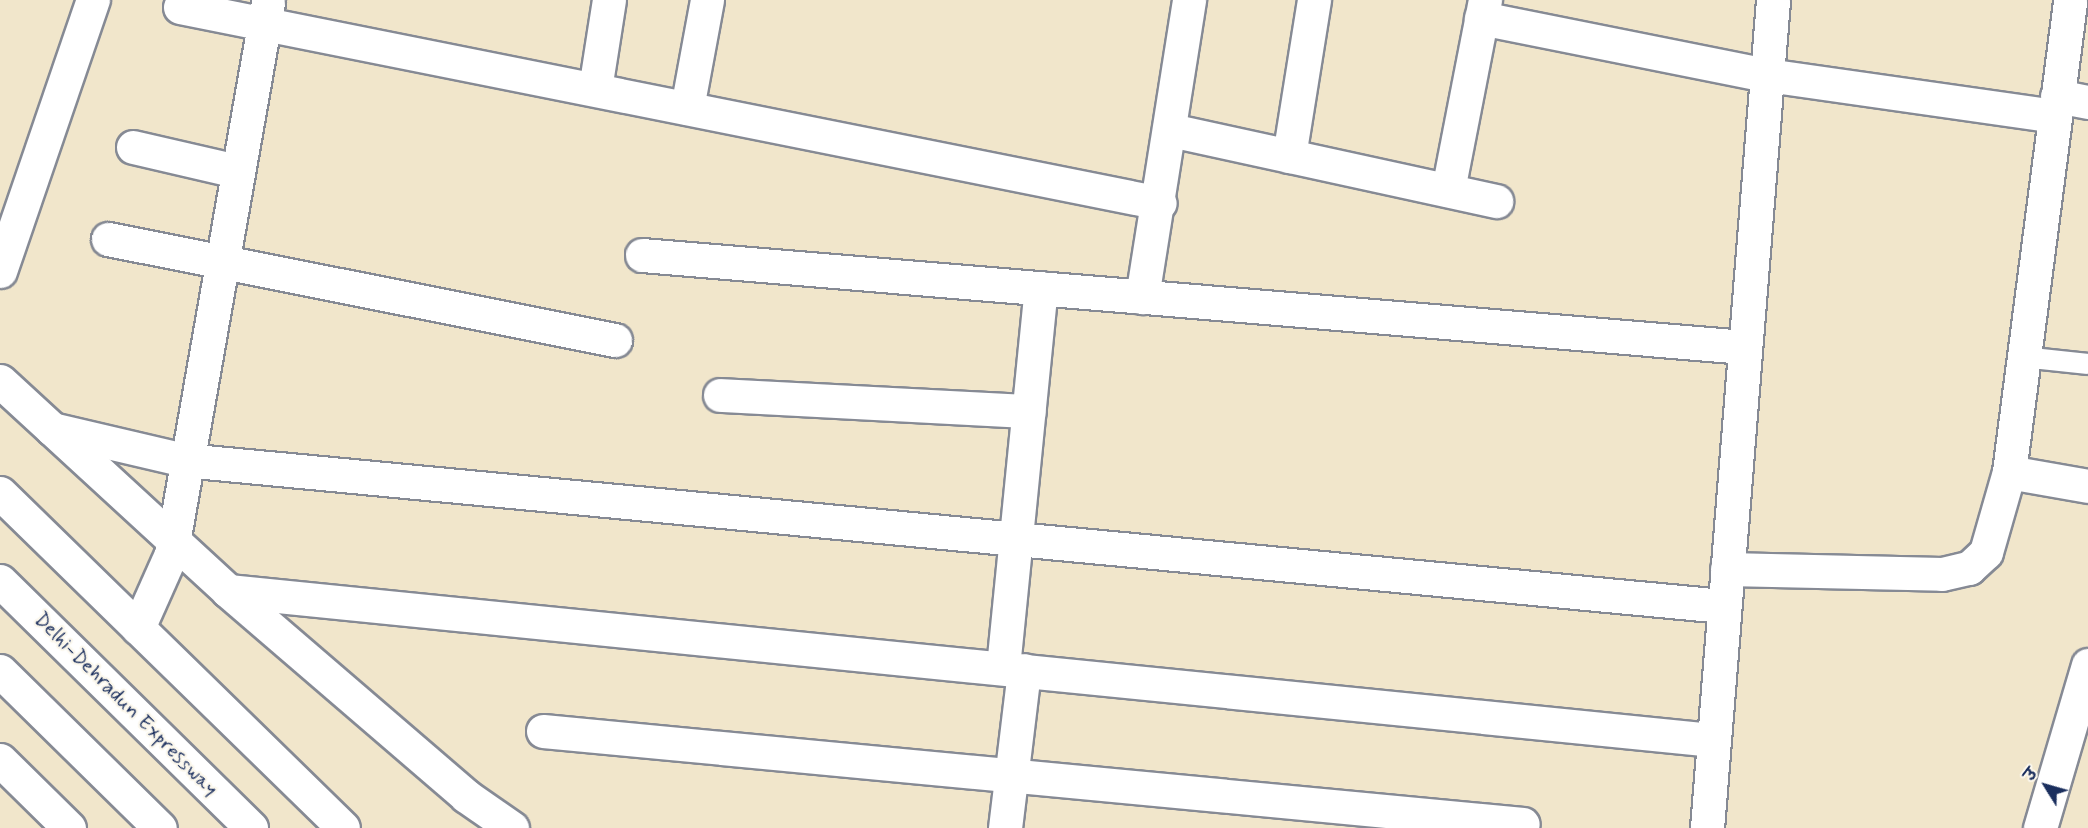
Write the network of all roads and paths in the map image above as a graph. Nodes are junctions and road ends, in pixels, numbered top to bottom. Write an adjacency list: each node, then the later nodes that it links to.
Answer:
1 (93, 0): 25 (main road)
2 (609, 0): 12 (main road)
3 (707, 0): 14 (main road)
4 (1189, 0): 15 (main road)
5 (1314, 0): 17 (main road)
6 (1773, 0): 11 (main road)
7 (2070, 0): 13 (main road)
8 (180, 8): 10 (main road)
9 (1483, 9): 11 (main road); 19 (main road)
10 (267, 11): 12 (main road); 18 (main road)
11 (1767, 75): 13 (main road); 29 (main road)
12 (595, 89): 14 (main road)
13 (2067, 105): 30 (main road)
14 (687, 108): 21 (main road)
15 (1170, 130): 17 (main road); 21 (main road)
16 (133, 147): 18 (main road)
17 (1289, 156): 19 (main road)
18 (237, 171): 24 (main road)
19 (1448, 190): 20 (main road)
20 (1496, 201)
21 (1160, 203): 27 (main road)
22 (108, 239): 24 (main road)
23 (642, 255): 26 (main road)
24 (219, 265): 28 (main road); 36 (main road)
25 (0, 271)
26 (1041, 288): 27 (main road); 34 (main road)
27 (1142, 297): 29 (main road)
28 (615, 340)
29 (1745, 347): 42 (main road)
30 (2024, 357): 31 (lane); 37 (main road)
31 (2088, 364)
32 (0, 381): 35 (main road)
33 (720, 395): 34 (main road)
34 (1029, 411): 40 (main road)
35 (52, 429): 36 (main road); 41 (main road)
36 (184, 460): 40 (main road); 41 (main road)
37 (2009, 472): 38 (main road); 42 (main road)
38 (2088, 486)
39 (0, 493): 46 (main road)
40 (1016, 539): 45 (main road); 48 (main road)
41 (172, 548): 44 (main road); 46 (main road)
42 (1727, 569): 45 (main road)
43 (0, 581): 57 (main road, Delhi-Dehradun Expressway)
44 (228, 591): 48 (main road); 59 (main road)
45 (1724, 606): 51 (main road)
46 (138, 628): 58 (main road)
47 (2088, 665): 62 (main road)
48 (1013, 669): 51 (main road); 53 (main road)
49 (0, 670): 56 (main road)
50 (543, 731): 53 (main road)
51 (1714, 740): 61 (main road)
52 (0, 760): 55 (main road)
53 (1015, 772): 54 (main road); 60 (main road)
54 (1523, 824)
55 (69, 828)
56 (160, 828)
57 (251, 828)
58 (343, 828)
59 (512, 828)
60 (1005, 828)
61 (1707, 828)
62 (2040, 828)

